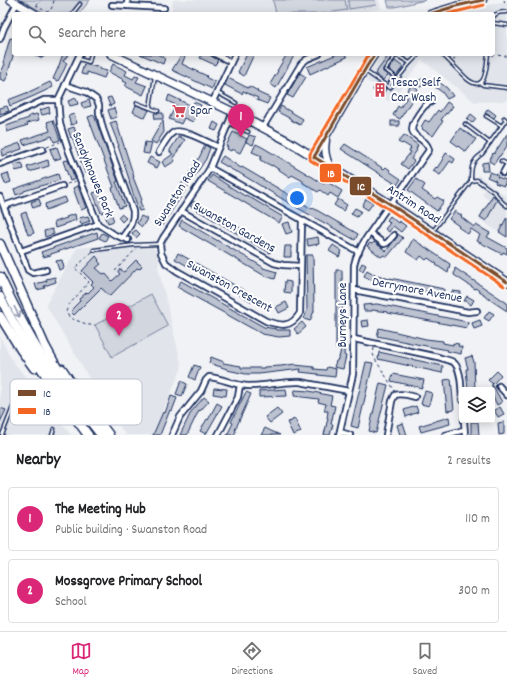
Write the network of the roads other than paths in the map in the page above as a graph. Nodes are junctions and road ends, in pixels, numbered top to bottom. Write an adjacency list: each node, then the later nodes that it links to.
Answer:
1 (127, 0): 6 (street)
2 (483, 0): 10 (street)
3 (14, 2): 8 (main road); 15 (street)
4 (80, 4): 9 (lane)
5 (112, 5): 6 (street)
6 (128, 6): 7 (street)
7 (164, 8)
8 (31, 12)
9 (74, 12)
10 (436, 12)
11 (507, 12): 12 (lane)
12 (495, 15)
13 (495, 24): 14 (lane)
14 (507, 25)
15 (0, 39)
16 (79, 56): 17 (lane); 33 (street)
17 (90, 56)
18 (115, 56): 31 (main road, Antrim Road)
19 (219, 56): 28 (street)
20 (234, 56): 28 (street)
21 (314, 56): 51 (street)
22 (375, 56): 30 (street)
23 (395, 56): 34 (lane)
24 (398, 56): 29 (lane)
25 (417, 56): 29 (lane)
26 (444, 56): 32 (lane)
27 (488, 56): 32 (lane)
28 (231, 62): 36 (street)
29 (410, 63): 34 (lane)
30 (364, 71): 34 (lane); 53 (street)
31 (155, 76): 40 (main road, Antrim Road); 42 (lane)
32 (480, 83): 35 (lane)
33 (65, 85): 37 (street); 77 (street)
34 (388, 87)
35 (507, 88)
36 (217, 93): 40 (street); 41 (lane)
37 (58, 100): 47 (street); 73 (street, Sandyknowes Park)
38 (431, 102): 68 (street, Burneys Lane)
39 (137, 103): 42 (lane)
40 (212, 103): 44 (main road, Antrim Road)
41 (236, 103)
42 (150, 108): 43 (lane)
43 (158, 111)
44 (233, 112): 48 (street, Swanston Road); 51 (main road, Antrim Road)
45 (486, 116): 50 (lane)
46 (504, 118): 50 (lane)
47 (0, 120)
48 (229, 123): 52 (lane); 55 (street, Swanston Road)
49 (465, 124): 54 (lane)
50 (502, 126): 54 (lane)
51 (263, 127): 58 (main road, Antrim Road)
52 (248, 132)
53 (327, 135): 58 (street); 62 (street)
54 (490, 143): 65 (lane)
55 (218, 147): 57 (street); 63 (street, Swanston Road)
56 (43, 149): 60 (street)
57 (159, 152)
58 (314, 157): 62 (main road, Antrim Road)
59 (501, 161): 61 (lane)
60 (0, 164)
61 (507, 165): 64 (street)
62 (330, 166): 68 (main road, Antrim Road)
63 (210, 168): 71 (street, Swanston Road); 72 (street)
64 (504, 173)
65 (471, 181): 70 (lane); 74 (lane)
66 (62, 186): 69 (street)
67 (0, 197): 69 (street)
68 (390, 204): 74 (main road, Antrim Road); 75 (street, Burneys Lane)
69 (4, 206): 82 (street)
70 (507, 206)
71 (181, 211): 80 (street, Swanston Road); 84 (street, Swanston Gardens)
72 (302, 220): 83 (street); 84 (street, Swanston Crescent)
73 (98, 224): 77 (street, Sandyknowes Park); 82 (street)
74 (432, 232): 87 (main road, Antrim Road)
75 (370, 233): 76 (street); 83 (street, Burneys Lane)
76 (394, 235)
77 (122, 238): 78 (street, Sandyknowes Park)
78 (128, 240)
79 (0, 244): 92 (highway)
80 (160, 244): 81 (lane); 84 (street, Swanston Crescent)
81 (94, 250)
82 (21, 251): 85 (street)
83 (358, 252): 88 (street, Burneys Lane)
84 (300, 266)
85 (46, 270)
86 (0, 277): 96 (highway, one-way to 96)
87 (507, 282)
88 (354, 290): 90 (street, Derrymore Avenue); 93 (street, Burneys Lane)
89 (0, 296): 95 (highway)
90 (477, 311)
91 (0, 316): 94 (highway)
92 (33, 320): 97 (highway); 98 (highway)
93 (354, 339): 101 (street); 102 (street, Burneys Lane)
94 (43, 379)
95 (48, 379)
96 (58, 379)
97 (63, 379)
98 (68, 379)
99 (240, 385): 102 (street); 117 (street); 118 (street)
100 (499, 386): 103 (street)
101 (461, 387)
102 (349, 391): 111 (street, Burneys Lane)
103 (507, 395)
104 (415, 397): 120 (street)
105 (10, 415): 112 (lane)
106 (81, 425): 114 (highway)
107 (93, 425): 115 (highway)
108 (102, 425): 116 (highway)
109 (54, 429): 113 (lane)
110 (464, 432): 121 (street)
111 (339, 434): 119 (street)
112 (2, 435)
113 (52, 435)
114 (88, 435)
115 (101, 435)
116 (109, 435)
117 (172, 435)
118 (218, 435)
119 (350, 435)
120 (386, 435)
121 (446, 435)

